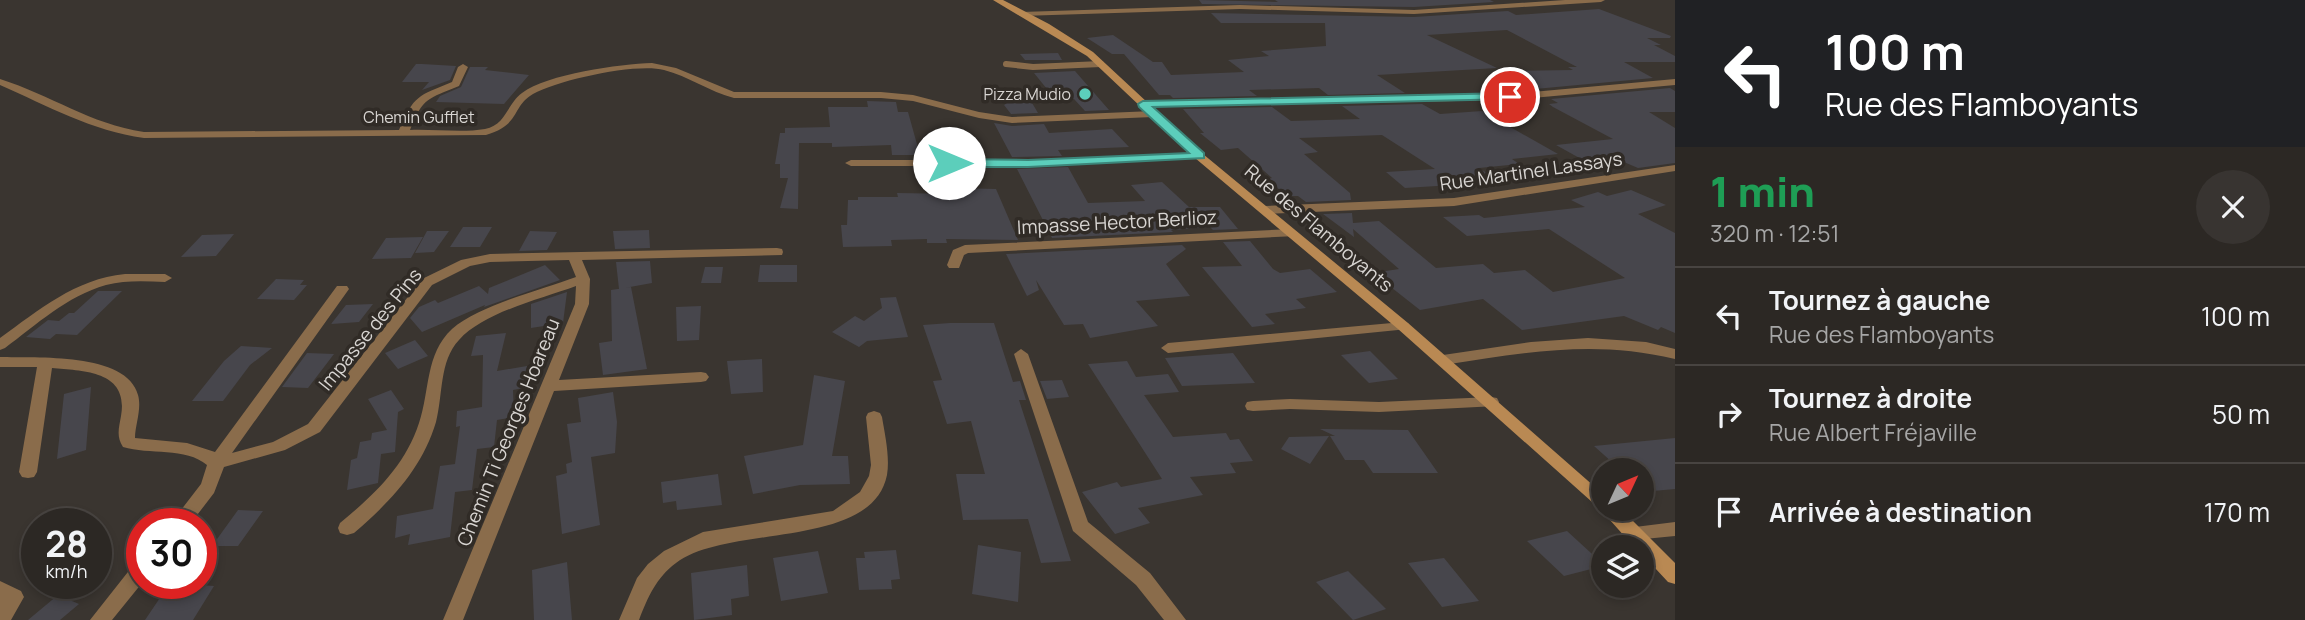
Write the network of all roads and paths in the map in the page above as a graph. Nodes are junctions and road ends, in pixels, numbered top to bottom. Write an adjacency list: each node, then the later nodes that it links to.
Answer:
1 (997, 0): 7 (main road, Rue des Flamboyants)
2 (1397, 0): 6 (street)
3 (1512, 0): 5 (street)
4 (1601, 0): 5 (street)
5 (1522, 6): 6 (street)
6 (1414, 12): 7 (street)
7 (1021, 13): 9 (main road, Rue des Flamboyants)
8 (1006, 64): 9 (lane)
9 (1101, 64): 13 (main road, Rue des Flamboyants)
10 (463, 67): 14 (street)
11 (0, 82): 14 (street, Chemin Gufflet)
12 (1675, 82): 13 (street, Chemin Gufflet)
13 (1148, 109): 14 (street, Chemin Gufflet); 15 (main road, Rue des Flamboyants)
14 (403, 133)
15 (1199, 156): 16 (street); 18 (main road, Rue des Flamboyants)
16 (851, 163)
17 (1675, 168): 18 (street, Rue Martinel Lassays)
18 (1265, 210): 19 (main road, Rue des Flamboyants)
19 (1292, 233): 22 (street, Impasse Hector Berlioz); 26 (main road, Rue des Flamboyants)
20 (777, 252): 21 (street, Impasse des Pins)
21 (574, 257): 24 (street); 39 (street, Impasse des Pins)
22 (954, 265)
23 (165, 278): 27 (street)
24 (583, 279): 35 (street, Chemin Ti Georges Hoareau); 44 (street)
25 (342, 289): 39 (street)
26 (1403, 326): 28 (street); 31 (main road, Rue des Flamboyants)
27 (0, 345)
28 (1168, 348)
29 (1021, 354): 54 (street)
30 (1675, 354): 31 (street)
31 (1443, 360): 36 (main road, Rue des Flamboyants)
32 (0, 362): 33 (street)
33 (45, 364): 39 (street); 40 (street)
34 (701, 377): 35 (street)
35 (549, 386): 52 (street, Chemin Ti Georges Hoareau)
36 (1491, 402): 37 (street); 41 (main road, Rue des Flamboyants)
37 (1253, 406)
38 (874, 418): 53 (street)
39 (216, 463): 42 (street)
40 (28, 472)
41 (1591, 493)
42 (192, 508)
43 (1623, 522): 46 (main road)
44 (347, 528)
45 (1675, 529): 46 (street)
46 (1634, 533): 47 (main road)
47 (1675, 576)
48 (126, 588): 51 (street)
49 (0, 589): 50 (street)
50 (1, 620)
51 (100, 620)
52 (453, 620)
53 (629, 620)
54 (1177, 620)

